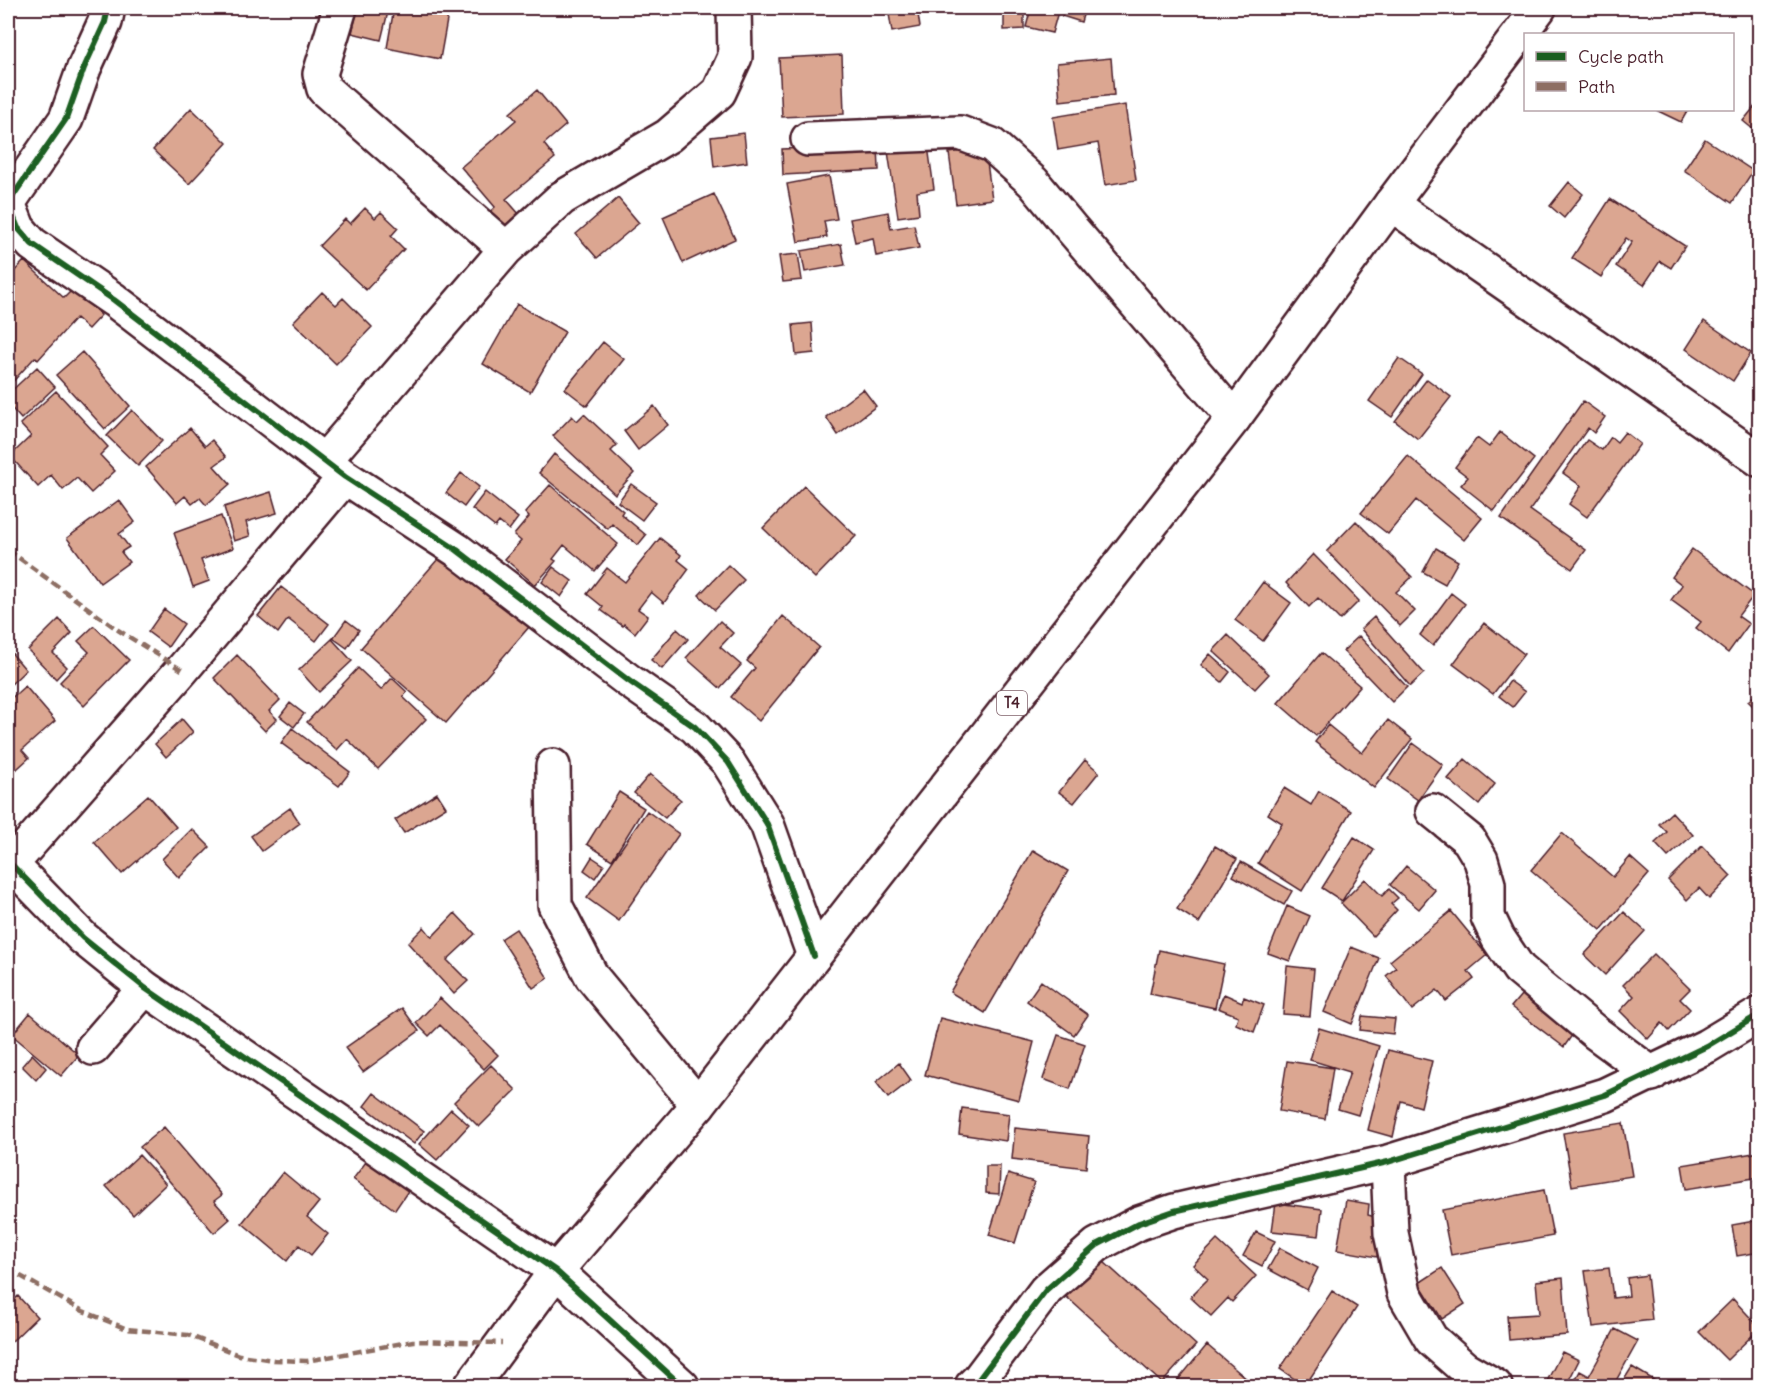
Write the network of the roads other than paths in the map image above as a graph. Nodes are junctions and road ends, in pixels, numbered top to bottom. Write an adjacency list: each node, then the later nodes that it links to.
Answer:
1 (108, 8): 6 (main road)
2 (340, 8): 8 (main road)
3 (734, 8): 8 (main road)
4 (1539, 8): 7 (main road, T4)
5 (808, 138): 9 (main road)
6 (8, 204): 11 (main road)
7 (1391, 204): 9 (main road, T4); 10 (main road)
8 (506, 249): 11 (main road)
9 (1234, 418): 15 (main road, T4)
10 (1760, 460)
11 (335, 469): 14 (main road); 15 (main road)
12 (552, 766): 20 (main road)
13 (1433, 810): 19 (main road)
14 (9, 865): 16 (main road)
15 (814, 956): 20 (main road, T4)
16 (145, 988): 18 (main road); 22 (main road)
17 (1760, 1014): 19 (main road)
18 (93, 1048)
19 (1652, 1074): 21 (main road)
20 (698, 1105): 22 (main road, T4)
21 (1388, 1162): 23 (main road); 26 (main road)
22 (556, 1271): 24 (main road, T4); 25 (main road)
23 (977, 1384)
24 (471, 1386)
25 (682, 1386)
26 (1495, 1386)

